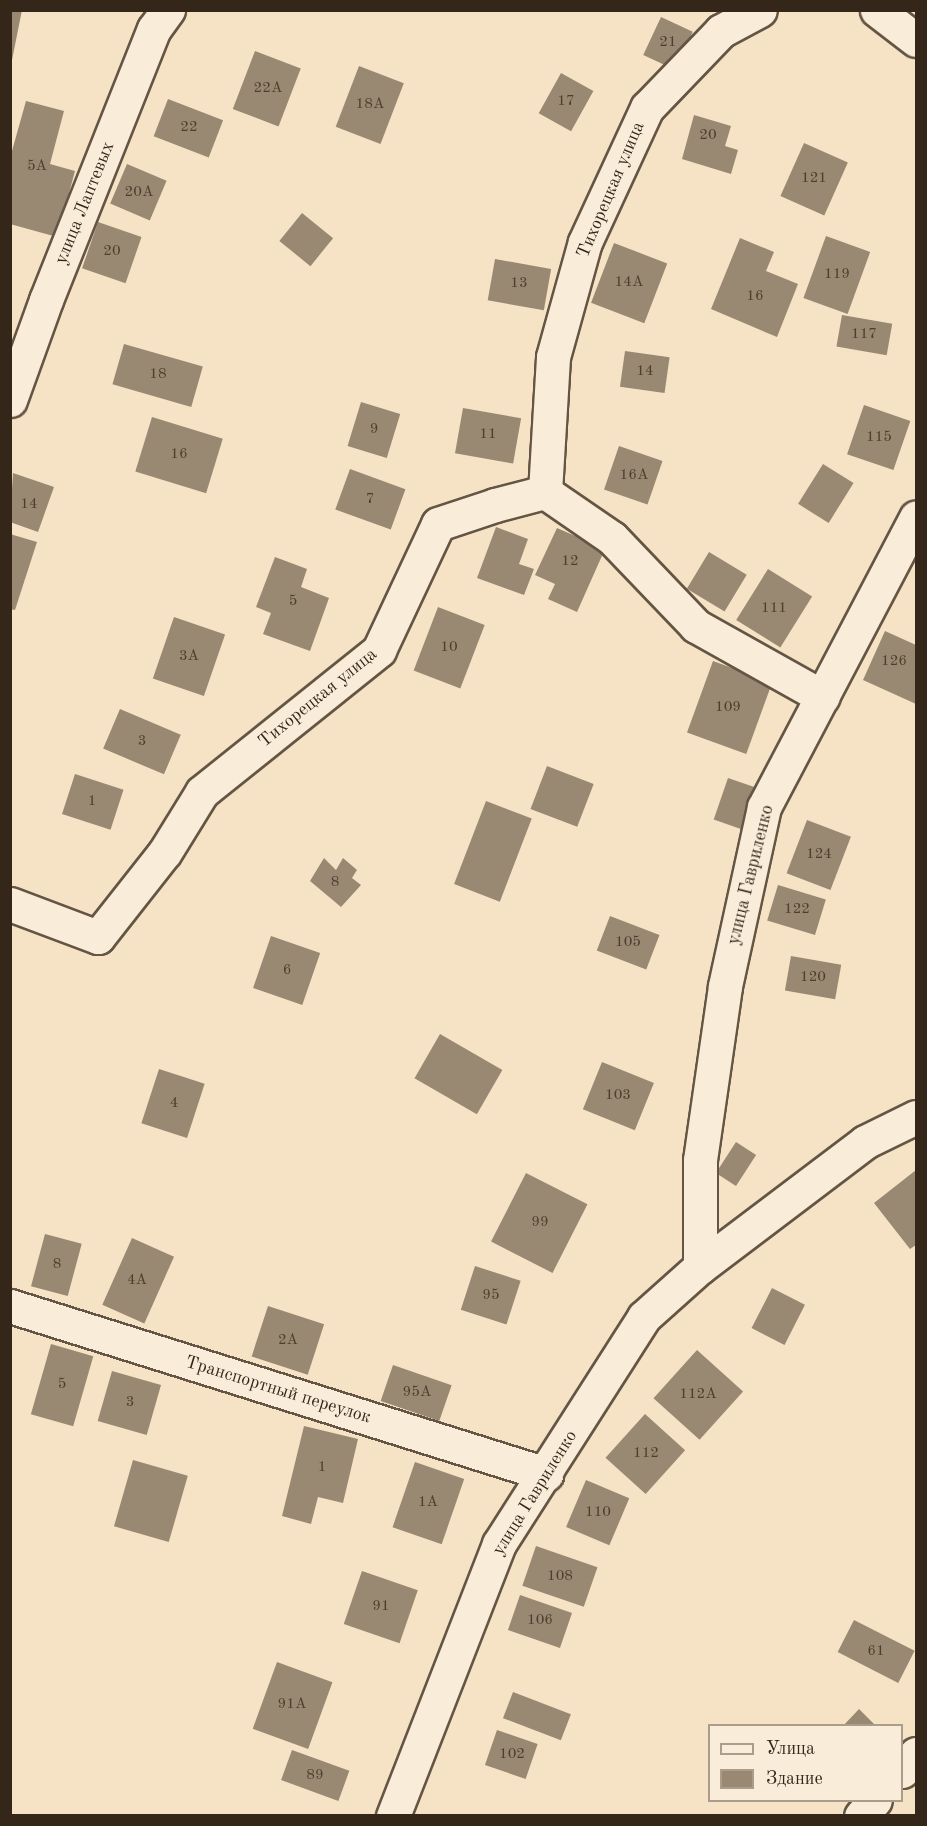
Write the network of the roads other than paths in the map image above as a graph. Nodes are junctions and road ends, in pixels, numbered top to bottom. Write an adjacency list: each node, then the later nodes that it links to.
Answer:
1 (168, 10): 5 (street, улица Лаптевых)
2 (760, 10): 6 (street, Тихорецкая улица)
3 (877, 10): 4 (street)
4 (916, 40)
5 (10, 400)
6 (545, 492): 8 (street); 9 (street, Тихорецкая улица)
7 (916, 520): 8 (street, улица Гавриленко)
8 (823, 697): 11 (street, улица Гавриленко)
9 (10, 904)
10 (916, 1117): 11 (street, улица Гавриленко)
11 (700, 1267): 13 (street, улица Гавриленко)
12 (10, 1306): 13 (street, Транспортный переулок)
13 (546, 1474): 17 (street, улица Гавриленко)
14 (916, 1754): 15 (street)
15 (903, 1770)
16 (873, 1802): 18 (street)
17 (393, 1815)
18 (861, 1815)

